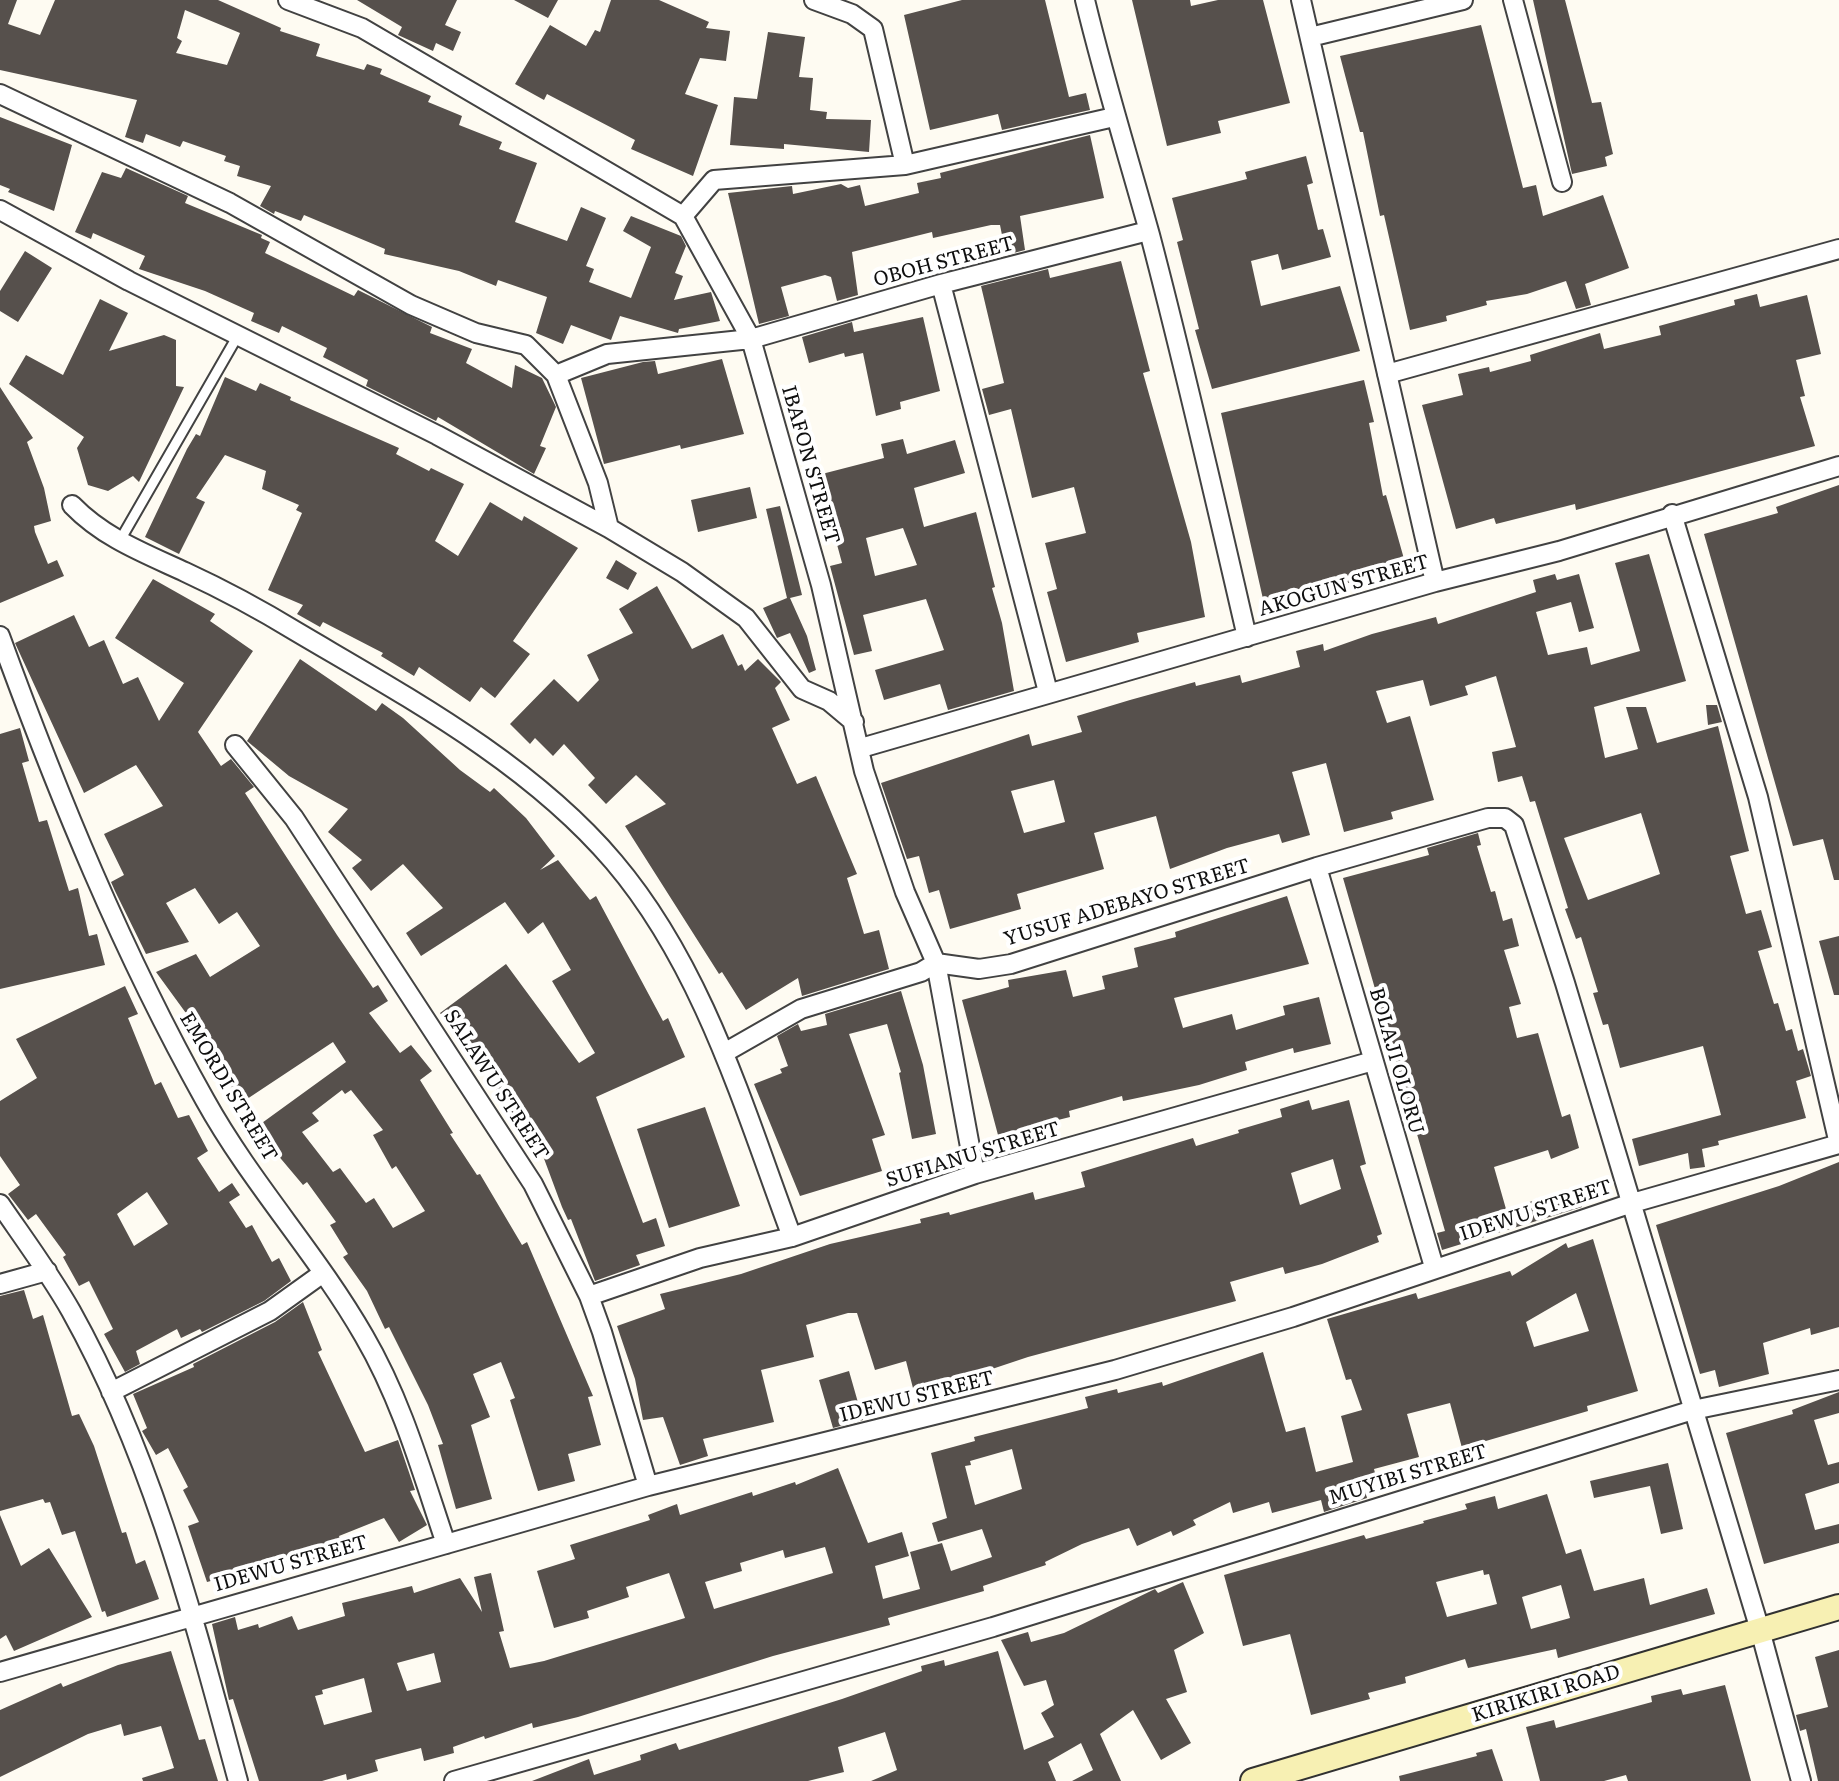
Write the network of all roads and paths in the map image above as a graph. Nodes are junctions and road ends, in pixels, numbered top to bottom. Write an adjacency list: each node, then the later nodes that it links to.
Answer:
1 (288, 0): 13 (street)
2 (814, 0): 10 (street)
3 (1085, 0): 9 (street)
4 (1301, 0): 7 (street)
5 (1463, 0): 7 (street)
6 (1513, 0): 11 (street)
7 (1310, 37): 19 (street)
8 (0, 94): 20 (street)
9 (1114, 117): 10 (street); 14 (street)
10 (905, 165): 13 (street)
11 (1562, 182)
12 (0, 210): 17 (street)
13 (683, 216): 18 (street, IBAFON STREET)
14 (1148, 231): 16 (street, OBOH STREET); 28 (street)
15 (1839, 249): 19 (street)
16 (941, 284): 18 (street, OBOH STREET); 29 (street)
17 (237, 337): 24 (street); 25 (lane)
18 (751, 339): 20 (street, OBOH STREET); 30 (street, IBAFON STREET)
19 (1387, 374): 26 (street)
20 (556, 375): 24 (street)
21 (1839, 466): 23 (street, AKOGUN STREET)
22 (72, 505): 25 (street)
23 (1672, 514): 26 (street, AKOGUN STREET); 37 (street)
24 (609, 528): 30 (street)
25 (119, 542): 35 (street)
26 (1435, 582): 28 (street, AKOGUN STREET)
27 (0, 636): 44 (street, EMORDI STREET)
28 (1247, 637): 29 (street, AKOGUN STREET)
29 (1048, 692): 32 (street, AKOGUN STREET)
30 (854, 722): 32 (street, IBAFON STREET)
31 (235, 745): 46 (street, SALAWU STREET)
32 (861, 748): 34 (street, IBAFON STREET)
33 (1317, 867): 34 (street, YUSUF ADEBAYO STREET); 36 (street, BOLAJI OLORU); 40 (street, YUSUF ADEBAYO STREET)
34 (936, 963): 35 (street); 38 (street, IBAFON STREET)
35 (724, 1053): 41 (street)
36 (1373, 1061): 38 (street, SUFIANU STREET); 42 (street, BOLAJI OLORU)
37 (1839, 1144): 40 (street, IDEWU STREET)
38 (975, 1174): 41 (street, SUFIANU STREET)
39 (0, 1204): 43 (street)
40 (1629, 1204): 42 (street, IDEWU STREET); 49 (street)
41 (792, 1237): 46 (street, SUFIANU STREET)
42 (1434, 1267): 50 (street, IDEWU STREET)
43 (47, 1271): 45 (street); 48 (street)
44 (323, 1273): 48 (street); 51 (street, EMORDI STREET)
45 (0, 1284)
46 (589, 1296): 50 (street, SALAWU STREET)
47 (1839, 1380): 49 (street, MUYIBI STREET)
48 (111, 1392): 53 (street)
49 (1693, 1410): 54 (street); 57 (street, MUYIBI STREET)
50 (648, 1486): 51 (street, IDEWU STREET)
51 (446, 1544): 53 (street, IDEWU STREET)
52 (1839, 1607): 54 (main road, KIRIKIRI ROAD)
53 (193, 1615): 55 (street, IDEWU STREET); 56 (street)
54 (1760, 1630): 58 (main road, KIRIKIRI ROAD); 59 (street)
55 (0, 1672)
56 (238, 1781)
57 (454, 1781)
58 (1253, 1781)
59 (1801, 1781)

